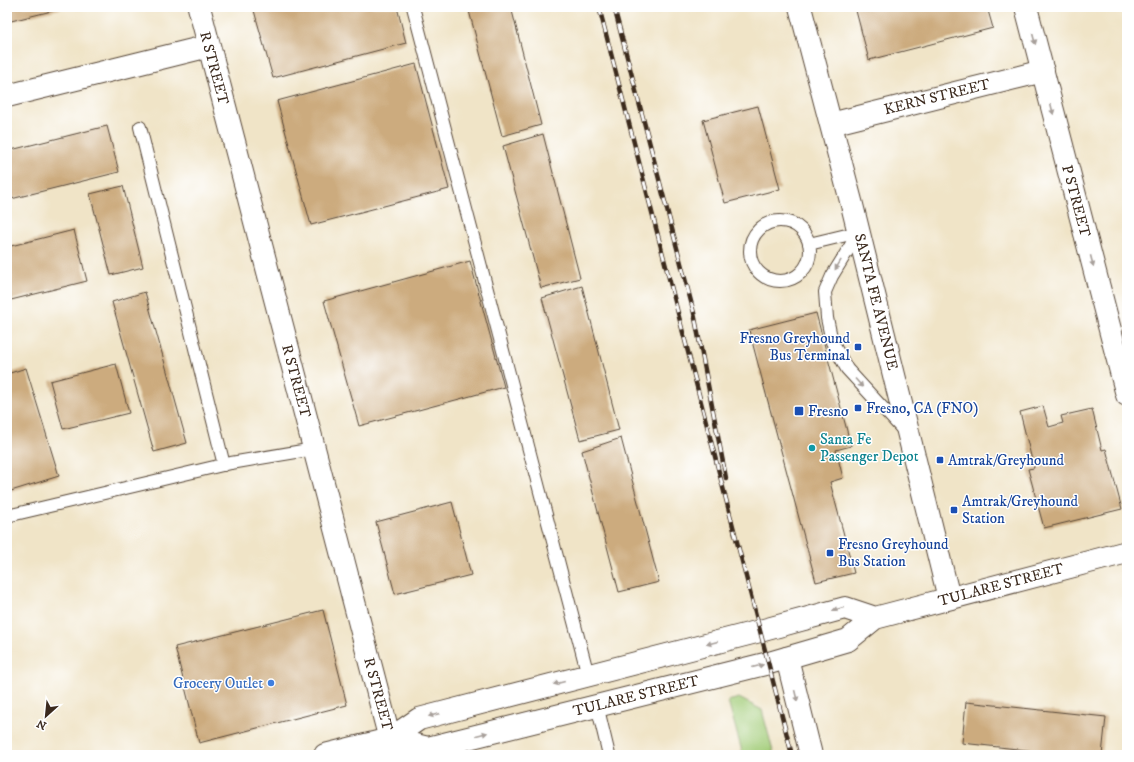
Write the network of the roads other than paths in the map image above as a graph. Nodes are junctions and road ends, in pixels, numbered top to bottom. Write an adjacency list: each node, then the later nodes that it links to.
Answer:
1 (199, 7): 5 (street, R STREET)
2 (413, 7): 21 (lane)
3 (800, 7): 8 (street, SANTA FE AVENUE)
4 (1026, 7): 6 (street, P STREET, one-way to 6)
5 (209, 46): 7 (street); 14 (street, R STREET)
6 (1043, 71): 8 (street, KERN STREET); 12 (street, P STREET, one-way to 12)
7 (7, 96)
8 (832, 124): 10 (street, SANTA FE AVENUE)
9 (140, 127): 15 (lane)
10 (858, 232): 11 (lane); 13 (street, SANTA FE AVENUE); 13 (lane, one-way to 13)
11 (808, 244): 11 (lane)
12 (1127, 395)
13 (909, 436): 18 (street, SANTA FE AVENUE)
14 (314, 449): 15 (lane); 23 (street, R STREET)
15 (224, 464): 16 (lane)
16 (7, 516)
17 (1127, 552): 18 (street, TULARE STREET)
18 (949, 598): 19 (street, TULARE STREET)
19 (875, 618): 20 (street, TULARE STREET); 21 (street, TULARE STREET, one-way to 21)
20 (787, 658): 22 (street, TULARE STREET, one-way to 20); 26 (street, one-way to 26)
21 (588, 675): 23 (street, TULARE STREET, one-way to 23)
22 (597, 706): 23 (street, TULARE STREET, one-way to 22); 25 (lane)
23 (392, 747): 24 (street, TULARE STREET)
24 (325, 755)
25 (609, 755)
26 (811, 755)

